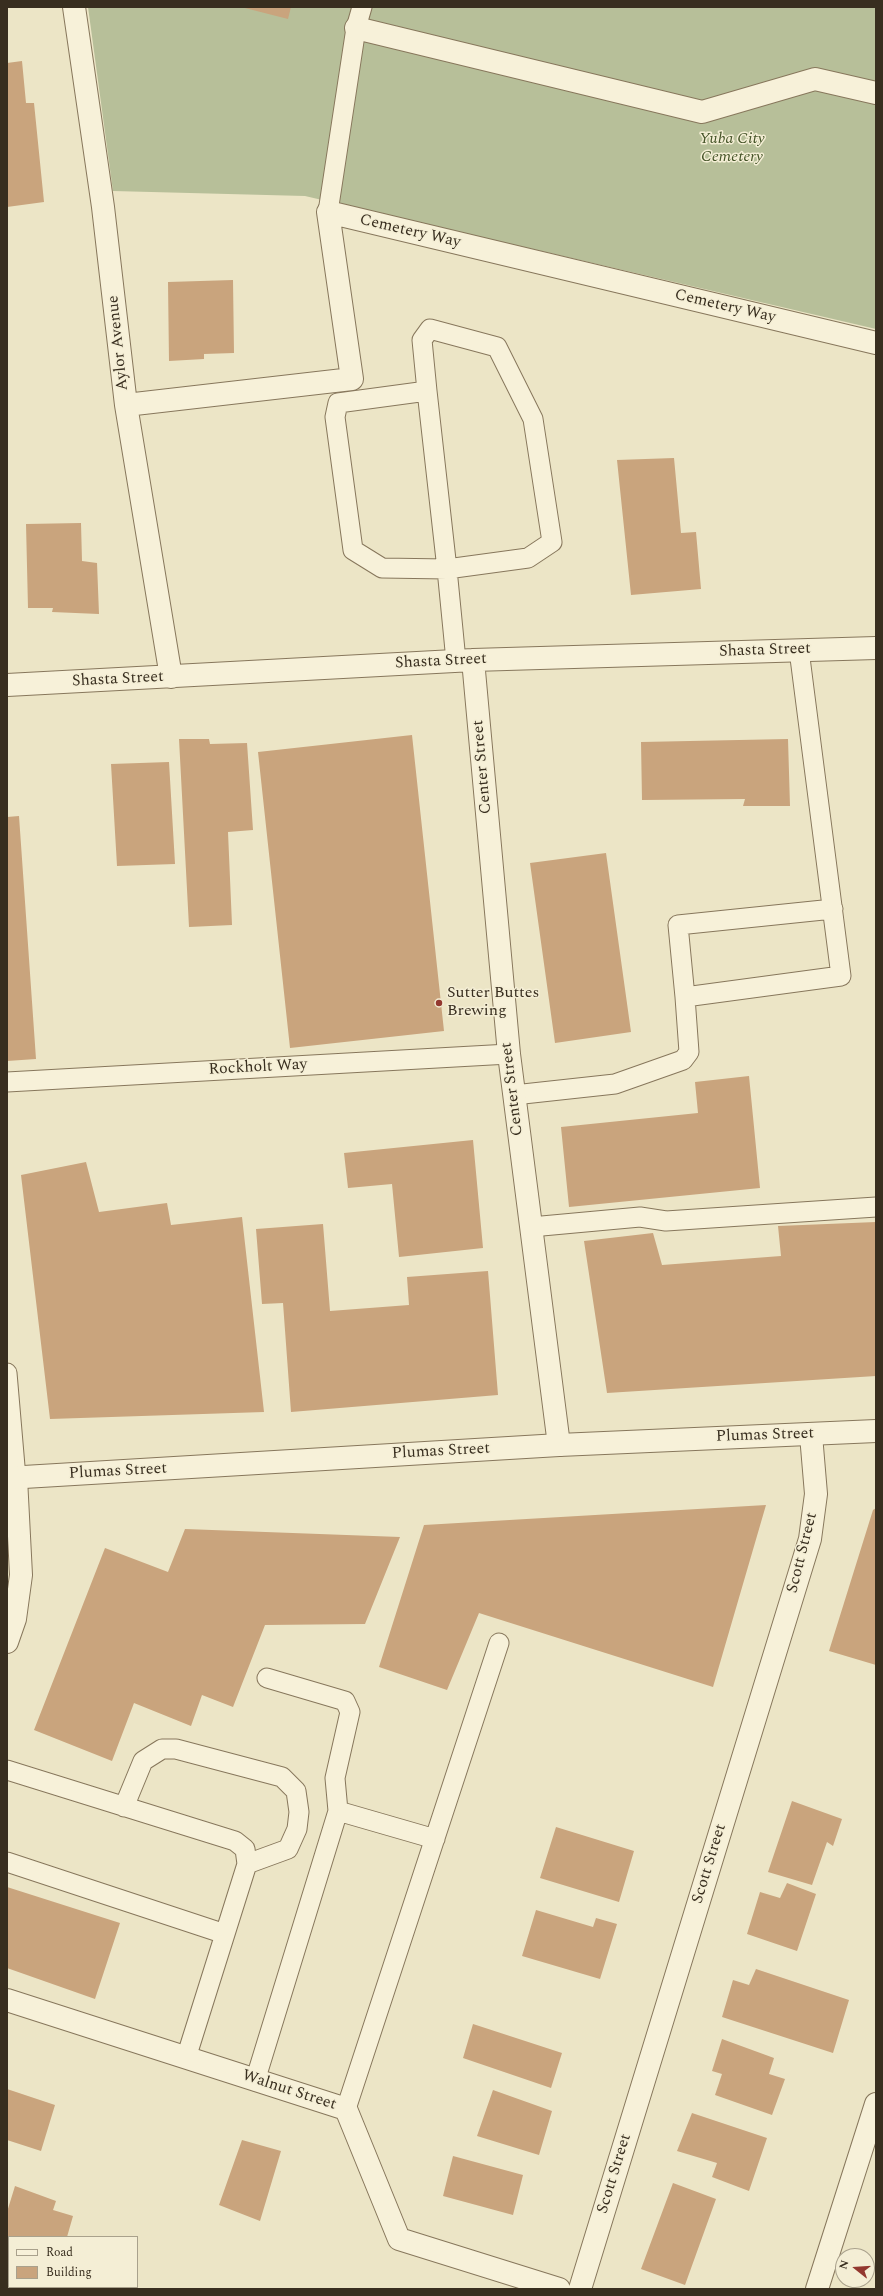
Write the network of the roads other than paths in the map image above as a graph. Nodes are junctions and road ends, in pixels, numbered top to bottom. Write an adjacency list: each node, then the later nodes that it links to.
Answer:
1 (74, 7): 8 (street, Aylor Avenue)
2 (362, 7): 3 (lane)
3 (356, 28): 4 (street); 5 (lane)
4 (876, 93)
5 (328, 212): 6 (street, Cemetery Way); 8 (street)
6 (876, 343)
7 (427, 391): 9 (lane); 9 (lane); 9 (lane)
8 (126, 405): 13 (street, Aylor Avenue)
9 (447, 569): 12 (lane)
10 (876, 648): 11 (street, Shasta Street)
11 (799, 650): 12 (street, Shasta Street); 15 (lane)
12 (465, 660): 13 (street, Shasta Street); 17 (street, Center Street)
13 (171, 677): 14 (street, Shasta Street)
14 (7, 685)
15 (833, 909): 16 (lane); 16 (lane)
16 (685, 997): 19 (lane)
17 (509, 1054): 18 (lane, Rockholt Way); 19 (street, Center Street)
18 (7, 1082)
19 (514, 1095): 21 (street, Center Street)
20 (876, 1207): 21 (lane)
21 (531, 1227): 25 (street, Center Street)
22 (7, 1373): 26 (lane)
23 (876, 1432): 24 (street, Plumas Street)
24 (811, 1435): 25 (street, Plumas Street); 43 (street, Scott Street)
25 (559, 1445): 26 (street, Plumas Street)
26 (12, 1478): 27 (street)
27 (7, 1642)
28 (499, 1643): 33 (lane)
29 (267, 1678): 32 (lane)
30 (7, 1770): 31 (lane)
31 (124, 1807): 35 (lane); 35 (lane)
32 (338, 1811): 33 (lane); 39 (lane)
33 (435, 1839): 41 (lane)
34 (7, 1862): 36 (lane)
35 (247, 1864): 36 (lane)
36 (225, 1934): 38 (lane)
37 (7, 2000): 38 (street, Walnut Street)
38 (186, 2058): 39 (street, Walnut Street)
39 (255, 2081): 41 (street, Walnut Street)
40 (876, 2104): 44 (street)
41 (346, 2110): 42 (street, Walnut Street)
42 (559, 2289)
43 (580, 2289)
44 (817, 2289)

